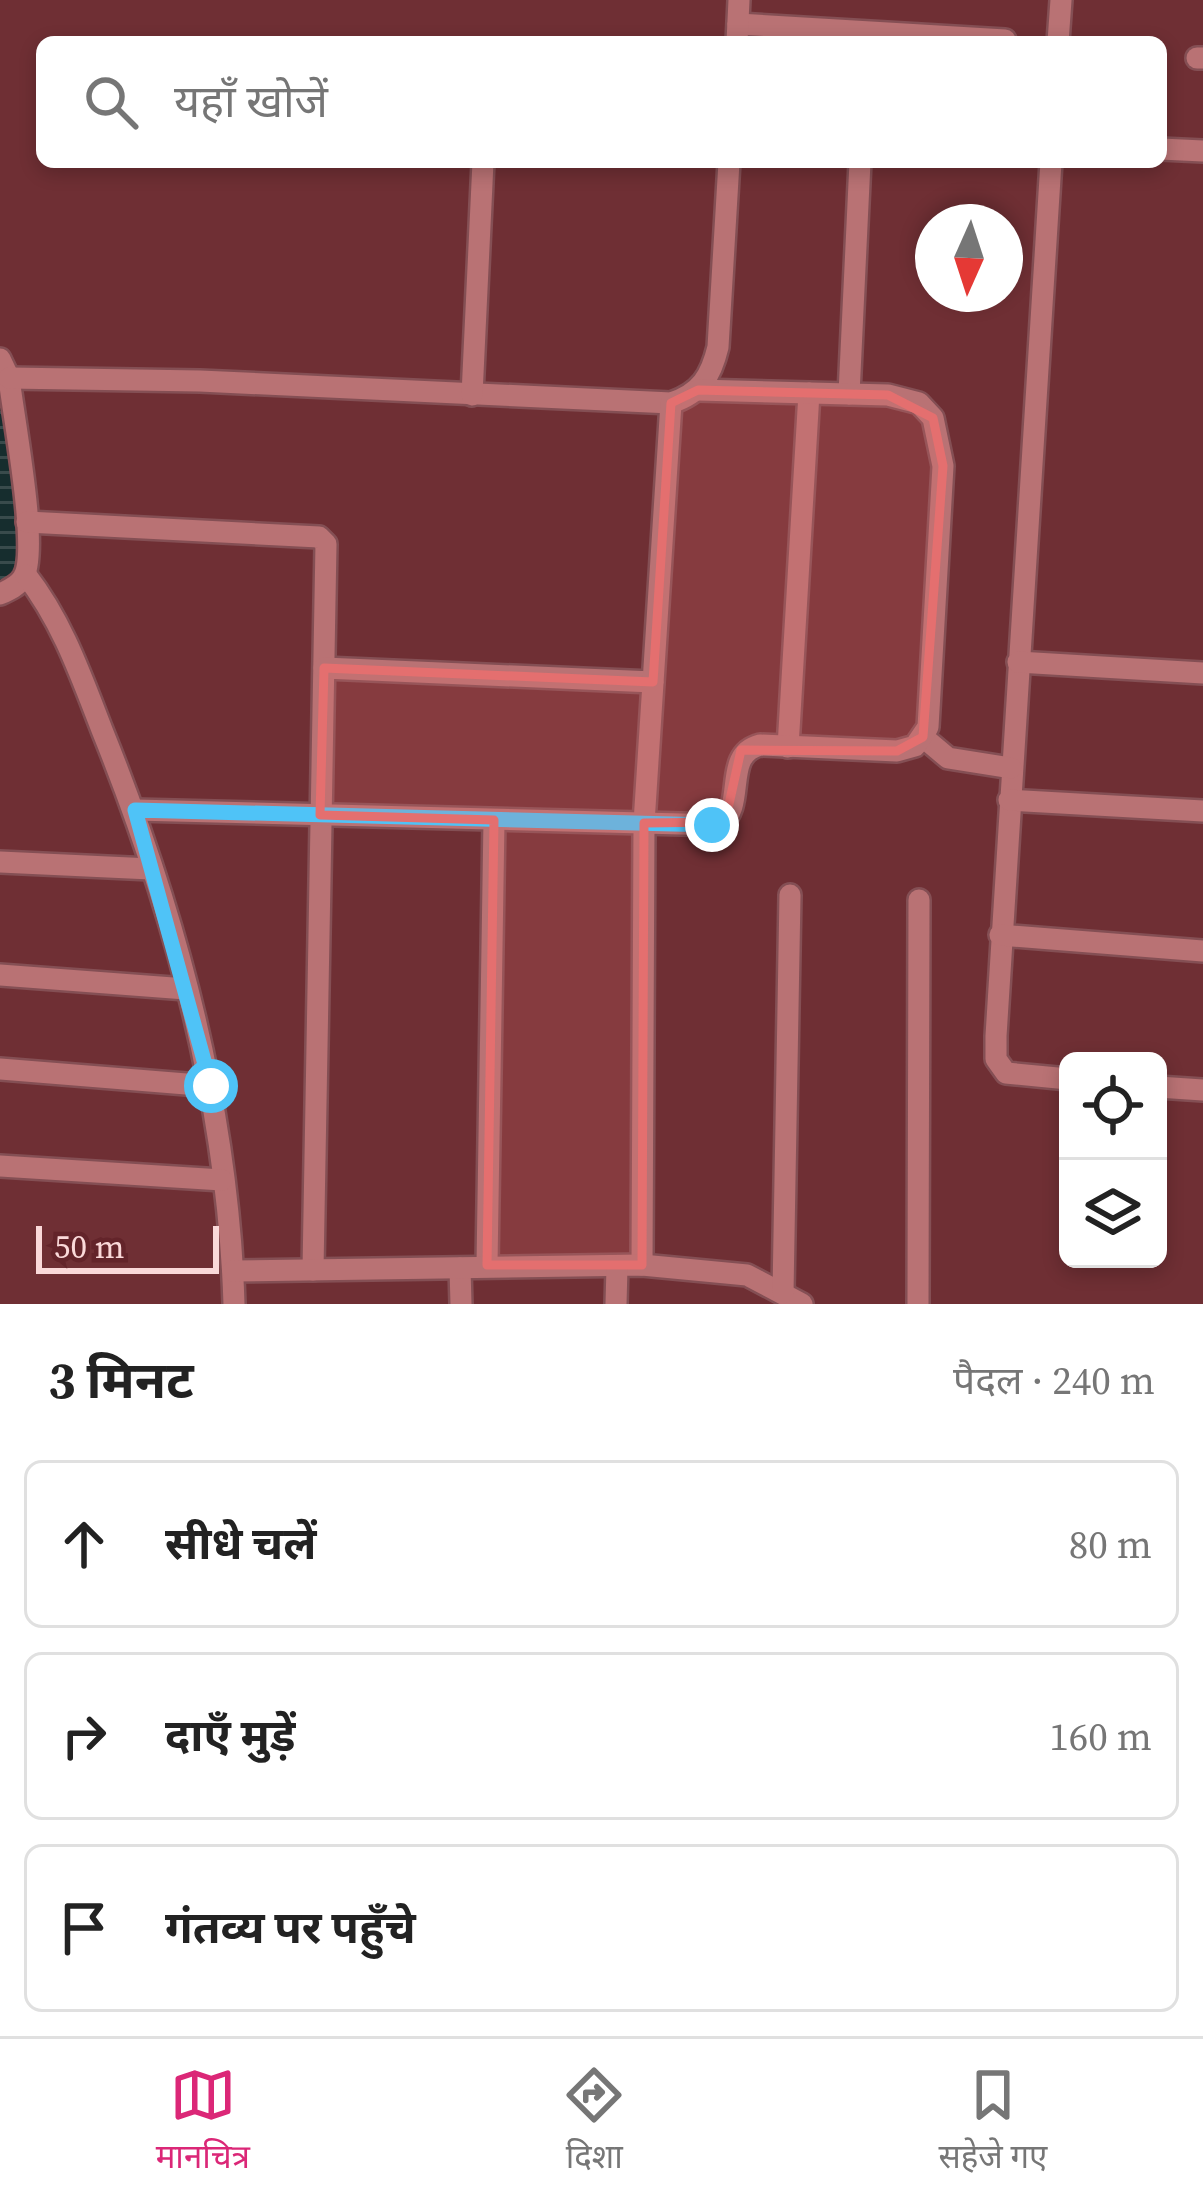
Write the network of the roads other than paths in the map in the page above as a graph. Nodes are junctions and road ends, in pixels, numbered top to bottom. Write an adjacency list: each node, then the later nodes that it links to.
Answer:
1 (739, 0): 3 (street)
2 (1061, 0): 5 (street)
3 (737, 33): 4 (street)
4 (834, 36)
5 (1058, 36)
6 (1167, 148): 7 (street)
7 (1203, 151)
8 (483, 168): 16 (street)
9 (729, 168): 13 (street)
10 (860, 168): 15 (street)
11 (1051, 168): 21 (street)
12 (4, 369): 16 (street); 18 (street)
13 (698, 390): 14 (street); 17 (street)
14 (809, 393): 15 (street); 26 (street)
15 (849, 394): 25 (street)
16 (472, 395): 17 (street)
17 (671, 403): 24 (street)
18 (27, 522): 19 (street); 22 (street)
19 (26, 575): 20 (street); 29 (street)
20 (0, 594)
21 (1018, 662): 23 (street); 27 (street)
22 (324, 668): 24 (street); 31 (street)
23 (1203, 673)
24 (653, 682): 33 (street)
25 (923, 737): 26 (street); 27 (street)
26 (788, 747): 33 (street)
27 (1011, 768): 28 (street)
28 (1009, 800): 30 (street); 38 (street)
29 (135, 810): 31 (street); 35 (street)
30 (1203, 811)
31 (320, 815): 32 (street); 53 (street)
32 (494, 820): 33 (street); 49 (street)
33 (644, 824): 50 (street)
34 (0, 862): 35 (street)
35 (151, 869): 41 (street)
36 (790, 895): 55 (street)
37 (919, 900): 59 (street)
38 (1000, 935): 39 (street); 43 (street)
39 (1203, 950)
40 (0, 975): 41 (street)
41 (186, 989): 44 (street)
42 (0, 1069): 44 (street)
43 (1059, 1078)
44 (211, 1086): 48 (street)
45 (1167, 1088): 46 (street)
46 (1203, 1090)
47 (0, 1166): 48 (street)
48 (222, 1180): 54 (street)
49 (487, 1265): 51 (street); 52 (street)
50 (642, 1265): 51 (street); 55 (street)
51 (617, 1267): 58 (street)
52 (460, 1268): 53 (street); 57 (street)
53 (314, 1270): 54 (street)
54 (233, 1271): 56 (street)
55 (792, 1298)
56 (234, 1304)
57 (460, 1304)
58 (616, 1304)
59 (919, 1304)

